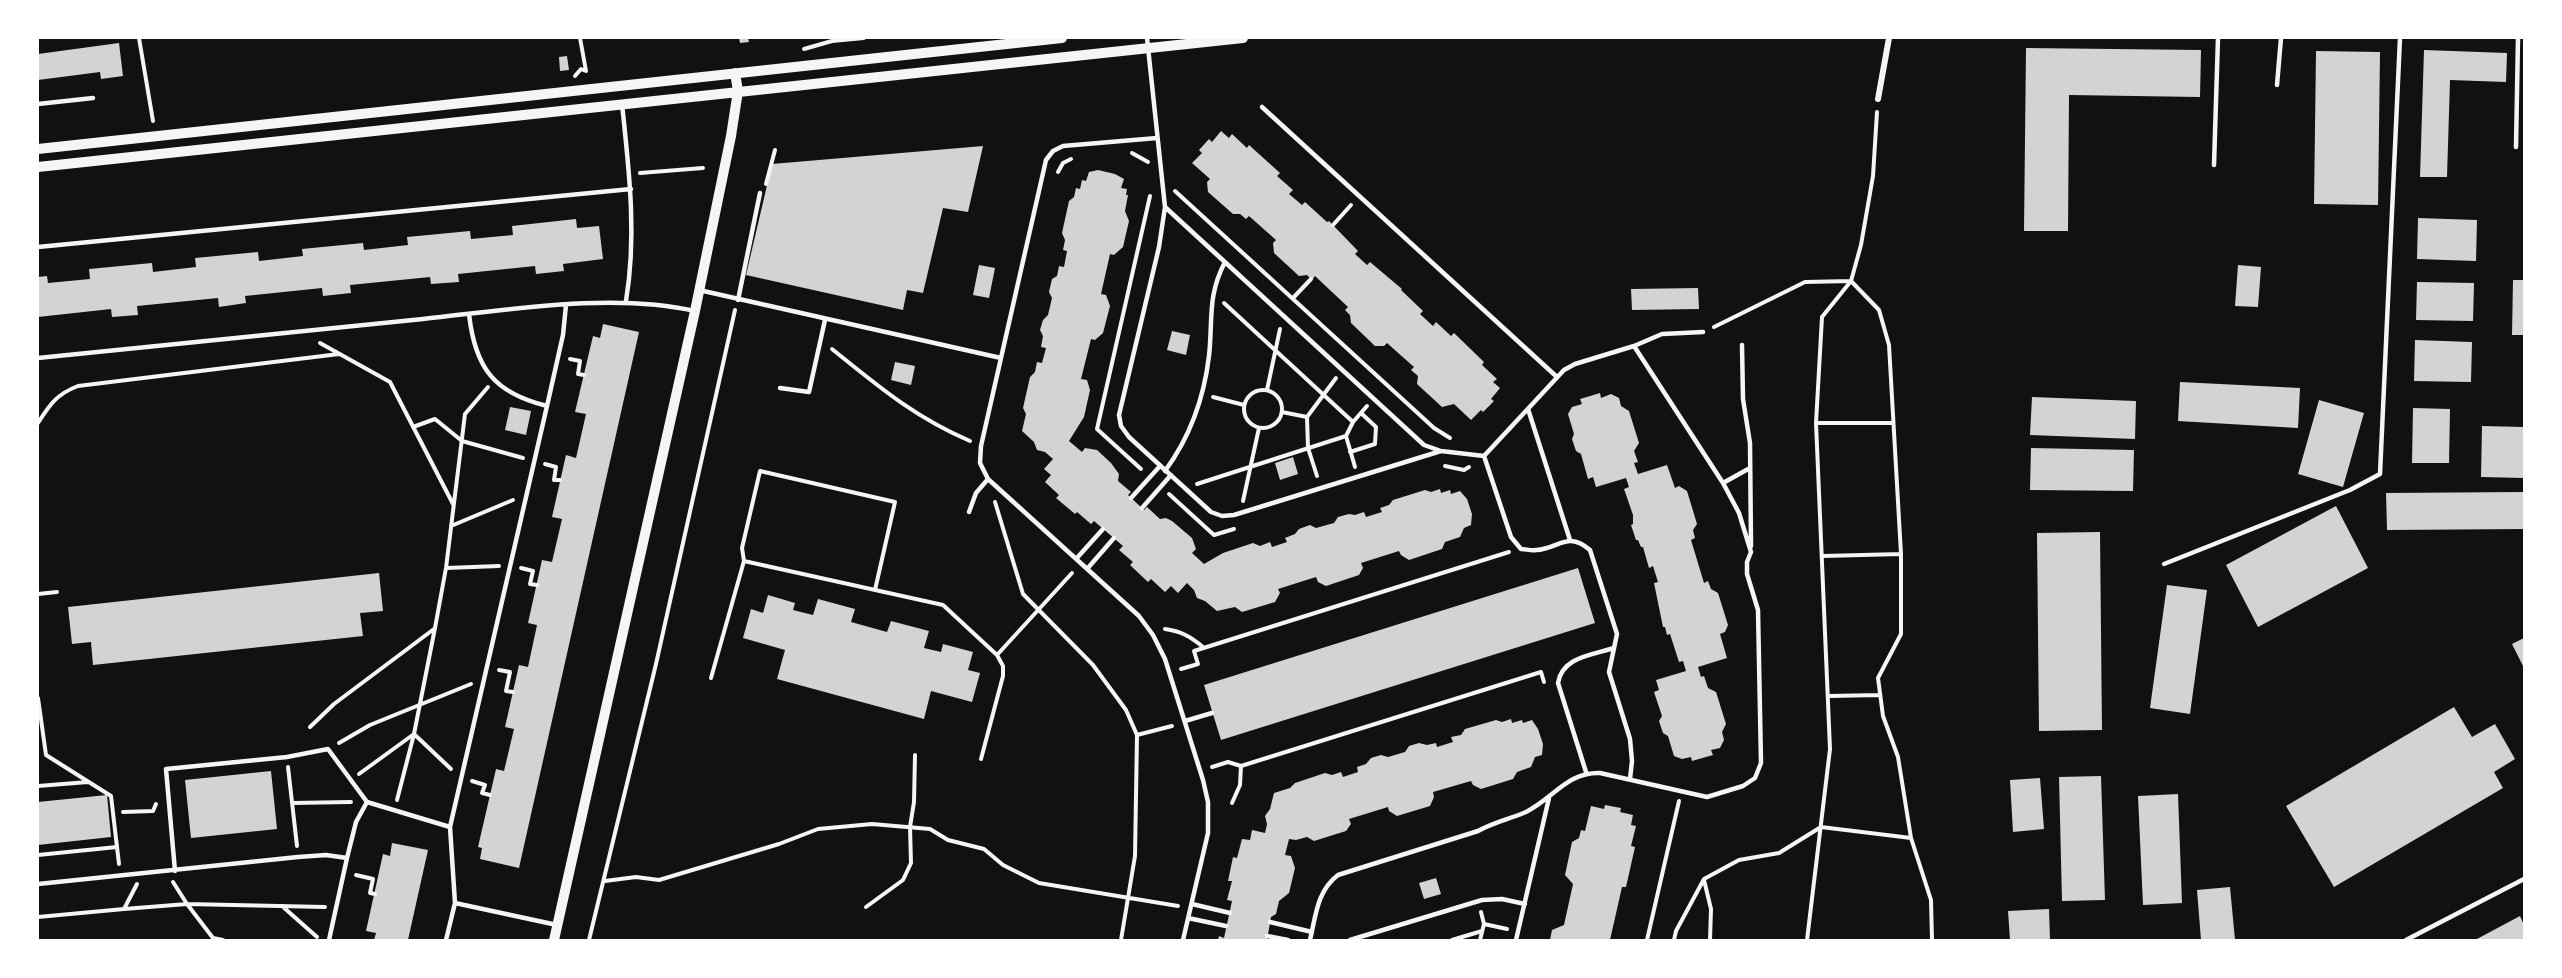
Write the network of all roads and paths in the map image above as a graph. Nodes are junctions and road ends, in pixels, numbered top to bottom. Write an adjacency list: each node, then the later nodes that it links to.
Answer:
1 (139, 38): 22 (path)
2 (580, 38): 14 (path)
3 (864, 38): 12 (path)
4 (1062, 38): 13 (street)
5 (1243, 38): 11 (street)
6 (1889, 38): 18 (street)
7 (2218, 38): 31 (lane)
8 (2281, 38): 15 (lane)
9 (2400, 38): 132 (lane)
10 (2518, 38): 24 (lane)
11 (1147, 43): 16 (street); 23 (lane)
12 (800, 51)
13 (735, 73): 16 (street); 25 (street)
14 (563, 77)
15 (2277, 85)
16 (738, 91): 20 (street); 48 (street)
17 (93, 98): 19 (lane)
18 (1878, 99): 47 (path)
19 (38, 104)
20 (622, 104): 32 (street); 35 (lane)
21 (1262, 107): 41 (lane)
22 (162, 120)
23 (1157, 138): 28 (lane); 66 (lane)
24 (2516, 147)
25 (38, 149)
26 (775, 150): 40 (path)
27 (1122, 152): 30 (path)
28 (1159, 156): 30 (path); 37 (lane)
29 (1074, 157): 36 (path)
30 (1147, 163): 34 (path)
31 (2214, 165)
32 (38, 167)
33 (702, 168): 35 (path)
34 (1150, 171)
35 (629, 173): 39 (lane)
36 (1055, 176)
37 (1162, 183): 42 (lane); 50 (path)
38 (1152, 187): 105 (path)
39 (631, 189): 44 (lane); 52 (lane)
40 (760, 193): 51 (lane)
41 (1359, 196): 43 (path); 70 (lane)
42 (1165, 207): 45 (lane); 98 (lane)
43 (1333, 225)
44 (38, 247)
45 (1225, 262): 49 (lane); 56 (lane)
46 (1311, 279): 50 (path)
47 (1851, 281): 59 (path); 85 (path); 86 (path)
48 (699, 290): 51 (lane); 54 (street)
49 (1212, 293): 63 (path); 74 (lane)
50 (1293, 298): 91 (path)
51 (738, 300): 57 (lane); 211 (path)
52 (626, 301): 53 (lane); 54 (lane)
53 (566, 305): 55 (lane); 78 (lane)
54 (695, 311): 232 (street)
55 (469, 314): 58 (lane); 71 (lane)
56 (1283, 316): 63 (path); 68 (lane)
57 (825, 320): 60 (lane); 66 (lane)
58 (301, 332): 64 (path); 65 (lane)
59 (1702, 333): 62 (lane)
60 (821, 339): 72 (lane); 92 (path)
61 (1742, 345): 102 (lane)
62 (1634, 346): 70 (lane); 109 (lane)
63 (1275, 351): 73 (path); 75 (path)
64 (339, 354): 84 (path); 87 (path)
65 (38, 358)
66 (1001, 358): 92 (lane)
67 (580, 361): 69 (path)
68 (1343, 371): 75 (path); 76 (lane)
69 (584, 375)
70 (1557, 377): 79 (lane)
71 (494, 380): 78 (lane); 90 (path)
72 (780, 388)
73 (1267, 390): 77 (path); 80 (path)
74 (1200, 394): 77 (path); 103 (lane)
75 (1322, 394): 82 (path); 83 (path)
76 (1374, 399): 81 (path); 94 (lane)
77 (1244, 405): 88 (path)
78 (548, 406): 97 (lane)
79 (1528, 409): 96 (lane); 125 (lane)
80 (1282, 412): 82 (path); 88 (path)
81 (1361, 413): 83 (path); 95 (path)
82 (1307, 417): 93 (path)
83 (1353, 422): 89 (path)
84 (38, 423)
85 (1816, 423): 86 (path); 129 (path)
86 (1892, 423): 128 (path)
87 (413, 427): 90 (path); 115 (path)
88 (1259, 428): 100 (path)
89 (1346, 436): 93 (path); 95 (path)
90 (462, 441): 97 (path); 115 (path)
91 (1460, 441)
92 (981, 446): 107 (lane)
93 (1308, 448): 100 (path); 112 (path)
94 (1441, 451): 96 (lane); 106 (lane)
95 (1350, 452): 106 (path)
96 (1485, 456): 101 (path); 126 (lane)
97 (534, 462): 113 (lane)
98 (1160, 466): 103 (lane); 105 (lane)
99 (556, 467): 108 (path)
100 (1251, 467): 111 (path); 119 (path)
101 (1436, 467)
102 (1750, 468): 109 (lane); 127 (lane)
103 (1166, 471): 104 (lane)
104 (1171, 475): 110 (lane); 111 (lane)
105 (1150, 477): 114 (lane)
106 (1358, 477): 112 (lane)
107 (988, 478): 117 (path); 118 (lane); 130 (lane)
108 (561, 480)
109 (1723, 483): 127 (lane)
110 (1161, 487): 116 (lane); 122 (path)
111 (1185, 488): 119 (lane)
112 (1321, 488): 119 (lane)
113 (527, 494): 121 (path); 134 (lane)
114 (1131, 498)
115 (453, 504): 121 (path)
116 (1142, 508)
117 (997, 511): 120 (path); 144 (path)
118 (969, 512)
119 (1240, 513)
120 (1005, 514)
121 (450, 526): 135 (path)
122 (1237, 528)
123 (1103, 529): 130 (lane)
124 (1114, 538): 136 (lane)
125 (1570, 540): 126 (lane); 150 (lane)
126 (1521, 549): 149 (path)
127 (1751, 552): 187 (lane)
128 (1901, 554): 129 (path); 160 (path)
129 (1822, 556): 161 (path)
130 (1076, 559): 136 (lane)
131 (744, 561): 141 (path); 141 (path); 156 (path)
132 (2164, 564)
133 (1064, 565): 138 (path)
134 (510, 566): 135 (path); 155 (lane)
135 (446, 568): 146 (path)
136 (1087, 569): 166 (lane)
137 (533, 571): 140 (path)
138 (1072, 573): 139 (path); 144 (path)
139 (1080, 580)
140 (537, 585)
141 (875, 590): 151 (path)
142 (57, 592): 143 (path)
143 (38, 594)
144 (1039, 609): 151 (path); 170 (path)
145 (1157, 622): 147 (path)
146 (435, 628): 163 (path); 168 (path)
147 (1162, 629): 148 (path); 149 (path)
148 (1167, 638)
149 (1204, 648): 153 (path)
150 (1614, 648): 158 (lane); 182 (lane)
151 (997, 655): 176 (path)
152 (1177, 662): 153 (path)
153 (1180, 669): 157 (path)
154 (510, 672): 159 (path)
155 (484, 678): 163 (path); 180 (lane)
156 (711, 678)
157 (1183, 679)
158 (1560, 690): 177 (path); 179 (lane)
159 (513, 693)
160 (1880, 695): 161 (path); 199 (path)
161 (1829, 696): 198 (path)
162 (38, 698): 184 (path)
163 (418, 706): 169 (path); 172 (path)
164 (1212, 713): 166 (lane)
165 (1169, 716): 167 (path)
166 (1185, 721): 219 (lane)
167 (1173, 726): 170 (path); 171 (path)
168 (310, 727)
169 (414, 734): 180 (path); 183 (path); 194 (path)
170 (1137, 735): 215 (path)
171 (1176, 736)
172 (327, 749): 174 (lane); 183 (lane)
173 (915, 755): 197 (path)
174 (287, 757): 190 (lane); 192 (path)
175 (1208, 758): 178 (path)
176 (981, 759)
177 (1241, 766): 178 (path); 193 (path)
178 (1211, 767): 181 (path)
179 (1586, 772): 182 (lane); 189 (lane)
180 (460, 778): 196 (lane)
181 (1214, 778)
182 (1630, 779): 187 (lane)
183 (351, 780): 191 (lane)
184 (89, 782): 186 (path); 200 (path)
185 (485, 785): 188 (path)
186 (38, 786)
187 (1681, 791): 252 (path)
188 (490, 795)
189 (1549, 798): 220 (lane); 235 (lane)
190 (169, 802): 195 (path); 204 (lane)
191 (367, 802): 192 (path); 194 (lane); 203 (lane)
192 (292, 803): 202 (path)
193 (1232, 803)
194 (394, 809): 196 (lane)
195 (123, 812)
196 (450, 827): 217 (lane)
197 (910, 827): 211 (path); 215 (path); 224 (path)
198 (1821, 827): 199 (path); 209 (path); 255 (path)
199 (1911, 838): 256 (path)
200 (117, 847): 201 (path); 207 (path)
201 (38, 855)
202 (298, 857): 203 (lane); 204 (lane)
203 (347, 858): 223 (lane)
204 (175, 871): 205 (lane)
205 (166, 872): 206 (lane); 218 (path)
206 (143, 873): 207 (lane); 225 (path)
207 (120, 875): 212 (lane)
208 (373, 879): 213 (path)
209 (1704, 879): 253 (path); 254 (path)
210 (2524, 879): 257 (lane)
211 (605, 881): 243 (path)
212 (38, 884)
213 (375, 894)
214 (1180, 894): 222 (path)
215 (1128, 897): 222 (path); 244 (path)
216 (1477, 901): 220 (lane); 231 (path); 248 (lane)
217 (455, 903): 232 (lane); 241 (lane)
218 (187, 904): 221 (path); 225 (path); 238 (path)
219 (1192, 904): 226 (lane); 229 (lane)
220 (1525, 904): 236 (lane)
221 (282, 905): 223 (path); 239 (path)
222 (1178, 906): 228 (path)
223 (336, 907): 240 (lane)
224 (866, 907)
225 (124, 909): 227 (path)
226 (1230, 913)
227 (38, 917)
228 (1175, 917)
229 (1188, 918): 233 (lane); 245 (lane)
230 (1270, 922): 235 (lane)
231 (1484, 924): 234 (path); 236 (path)
232 (557, 925): 242 (street)
233 (1227, 927)
234 (1483, 931): 249 (path); 250 (path)
235 (1312, 932): 247 (lane)
236 (1518, 932): 251 (lane)
237 (1267, 936): 246 (lane)
238 (223, 940)
239 (320, 940)
240 (329, 940)
241 (446, 940)
242 (554, 940)
243 (589, 940)
244 (1121, 940)
245 (1183, 940)
246 (1288, 940)
247 (1310, 940)
248 (1350, 940)
249 (1452, 940)
250 (1480, 940)
251 (1516, 940)
252 (1647, 940)
253 (1674, 940)
254 (1710, 940)
255 (1807, 940)
256 (1932, 940)
257 (2406, 940)

